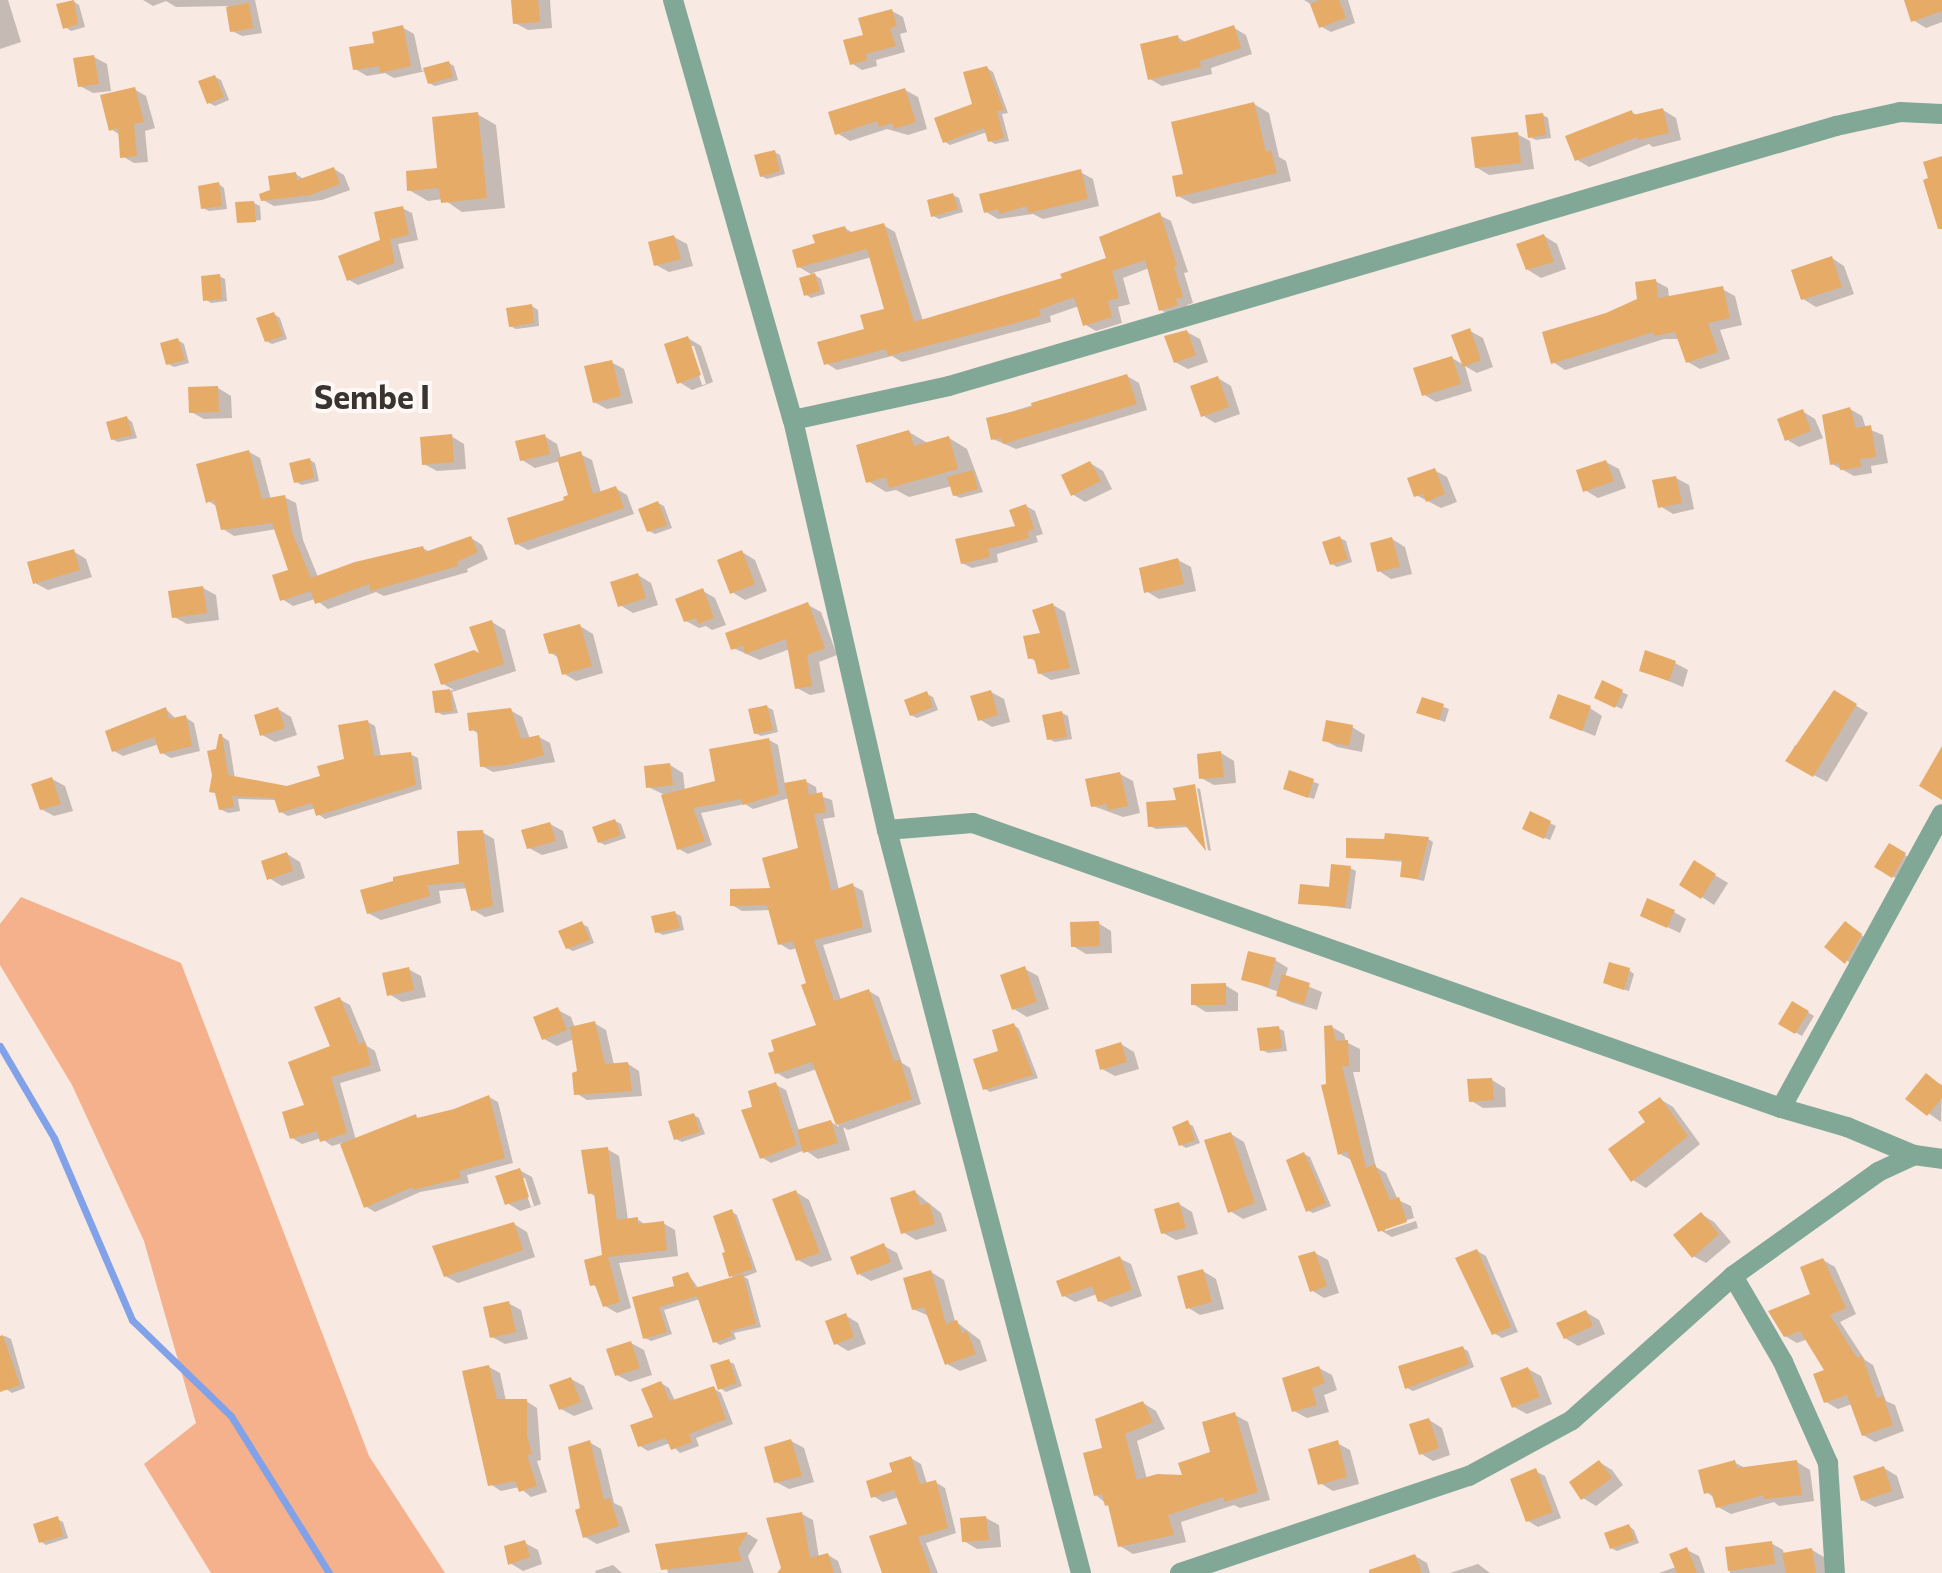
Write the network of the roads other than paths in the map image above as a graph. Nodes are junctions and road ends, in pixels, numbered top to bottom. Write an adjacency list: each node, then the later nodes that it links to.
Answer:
1 (673, 0): 3 (street)
2 (1942, 114): 3 (street)
3 (793, 420): 5 (street)
4 (1942, 814): 6 (street)
5 (887, 830): 6 (street); 10 (street)
6 (1781, 1108): 7 (street)
7 (1914, 1155): 8 (street); 9 (street)
8 (1942, 1159)
9 (1733, 1276): 11 (street); 12 (street)
10 (1081, 1573)
11 (1180, 1573)
12 (1835, 1573)

